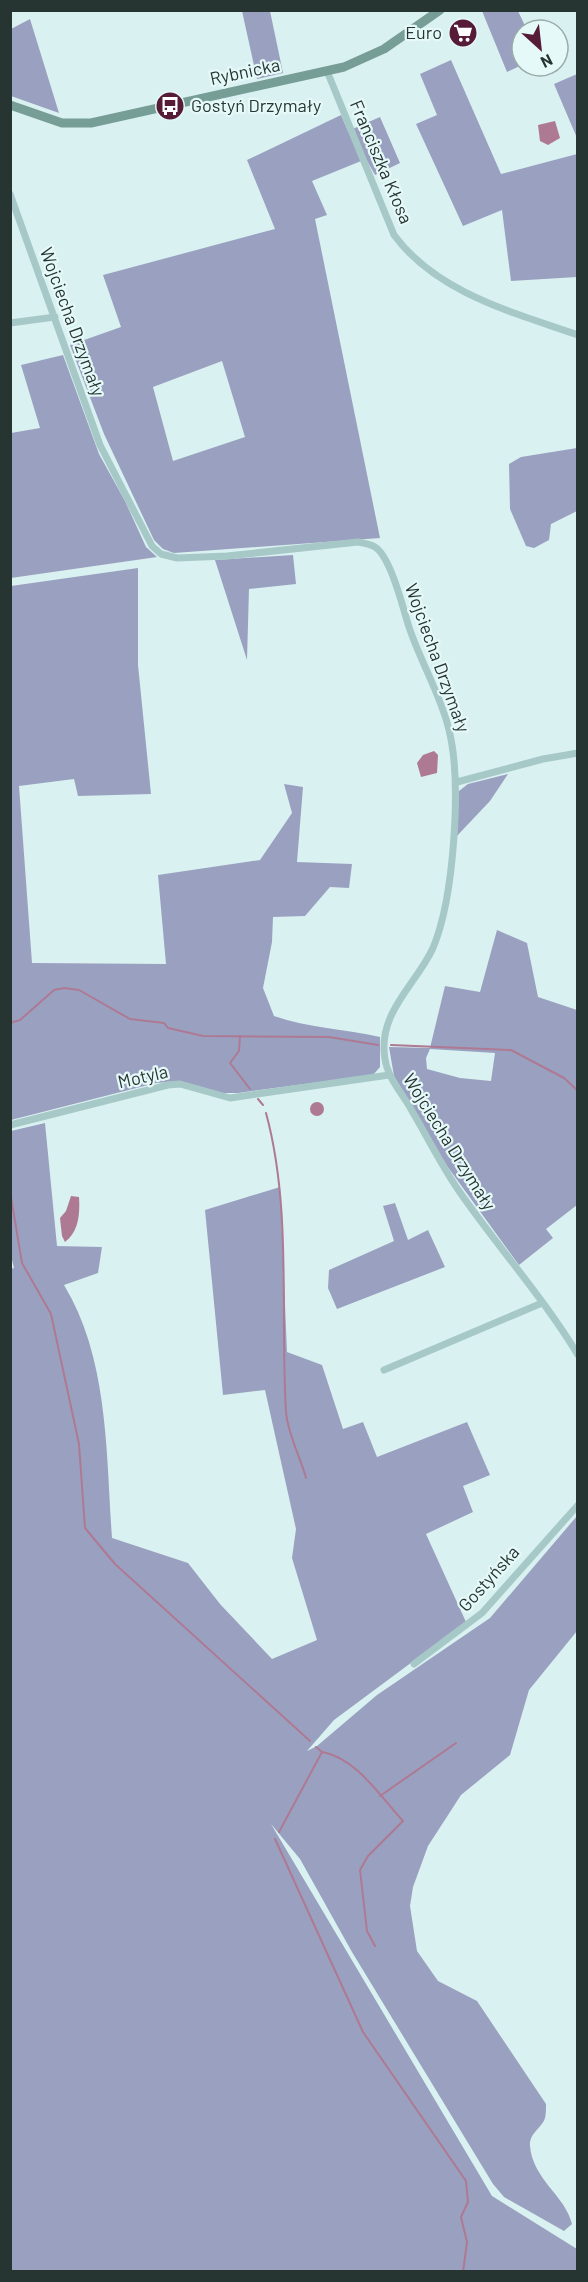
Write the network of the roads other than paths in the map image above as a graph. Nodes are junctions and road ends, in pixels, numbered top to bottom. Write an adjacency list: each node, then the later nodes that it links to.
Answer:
1 (440, 10): 2 (street, Rybnicka)
2 (327, 71): 3 (street, Rybnicka); 7 (street, Franciszka Kłosa)
3 (10, 105)
4 (10, 194): 5 (street, Wojciecha Drzymały)
5 (55, 317): 6 (street); 9 (street, Wojciecha Drzymały)
6 (10, 324)
7 (578, 335)
8 (578, 753): 9 (street)
9 (457, 782): 10 (street, Wojciecha Drzymały)
10 (389, 1075): 11 (street, Motyla); 12 (street, Wojciecha Drzymały)
11 (10, 1125)
12 (542, 1303): 13 (street, Wojciecha Drzymały); 14 (street)
13 (578, 1355)
14 (384, 1370)
15 (578, 1505): 16 (street, Gostyńska)
16 (414, 1664)

